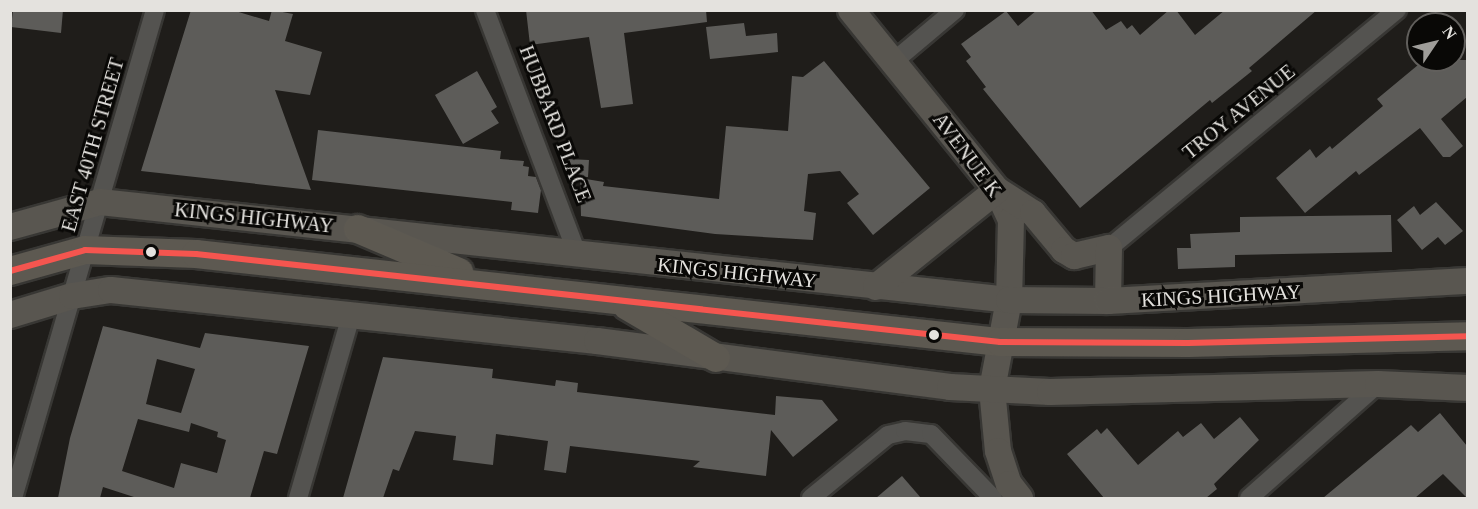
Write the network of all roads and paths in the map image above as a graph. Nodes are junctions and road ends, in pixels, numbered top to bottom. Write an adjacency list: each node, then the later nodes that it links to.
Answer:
1 (155, 10): 8 (street, EAST 40TH STREET)
2 (485, 10): 13 (street, HUBBARD PLACE)
3 (851, 10): 6 (street, AVENUE K)
4 (955, 10): 6 (street)
5 (1397, 10): 11 (street, TROY AVENUE)
6 (894, 62): 7 (street, AVENUE K)
7 (997, 190): 11 (street); 17 (street); 19 (street, AVENUE K)
8 (100, 202): 9 (street, KINGS HIGHWAY); 10 (street, KINGS HIGHWAY); 12 (street, EAST 40TH STREET)
9 (10, 227)
10 (358, 229): 13 (street, KINGS HIGHWAY); 16 (main road)
11 (1108, 248): 20 (street)
12 (86, 250): 14 (main road, KINGS HIGHWAY); 16 (main road, KINGS HIGHWAY); 18 (street, EAST 40TH STREET)
13 (578, 256): 17 (street, KINGS HIGHWAY)
14 (10, 271)
15 (1467, 281): 20 (street, KINGS HIGHWAY)
16 (486, 284): 21 (main road, KINGS HIGHWAY)
17 (876, 287): 19 (street, KINGS HIGHWAY)
18 (72, 296): 22 (street); 23 (street); 30 (street, EAST 40TH STREET)
19 (1009, 300): 20 (street, KINGS HIGHWAY); 25 (street, AVENUE K)
20 (1108, 301)
21 (620, 302): 25 (main road, KINGS HIGHWAY); 26 (main road)
22 (10, 315)
23 (351, 315): 26 (street); 31 (street)
24 (1467, 336): 25 (main road, KINGS HIGHWAY)
25 (1000, 342): 29 (street, AVENUE K)
26 (716, 358): 29 (street)
27 (1378, 384): 28 (street); 29 (street); 35 (street)
28 (1467, 388)
29 (992, 389): 34 (street, AVENUE K)
30 (13, 498)
31 (298, 498)
32 (811, 498): 33 (street)
33 (993, 498)
34 (1020, 498)
35 (1249, 498)

